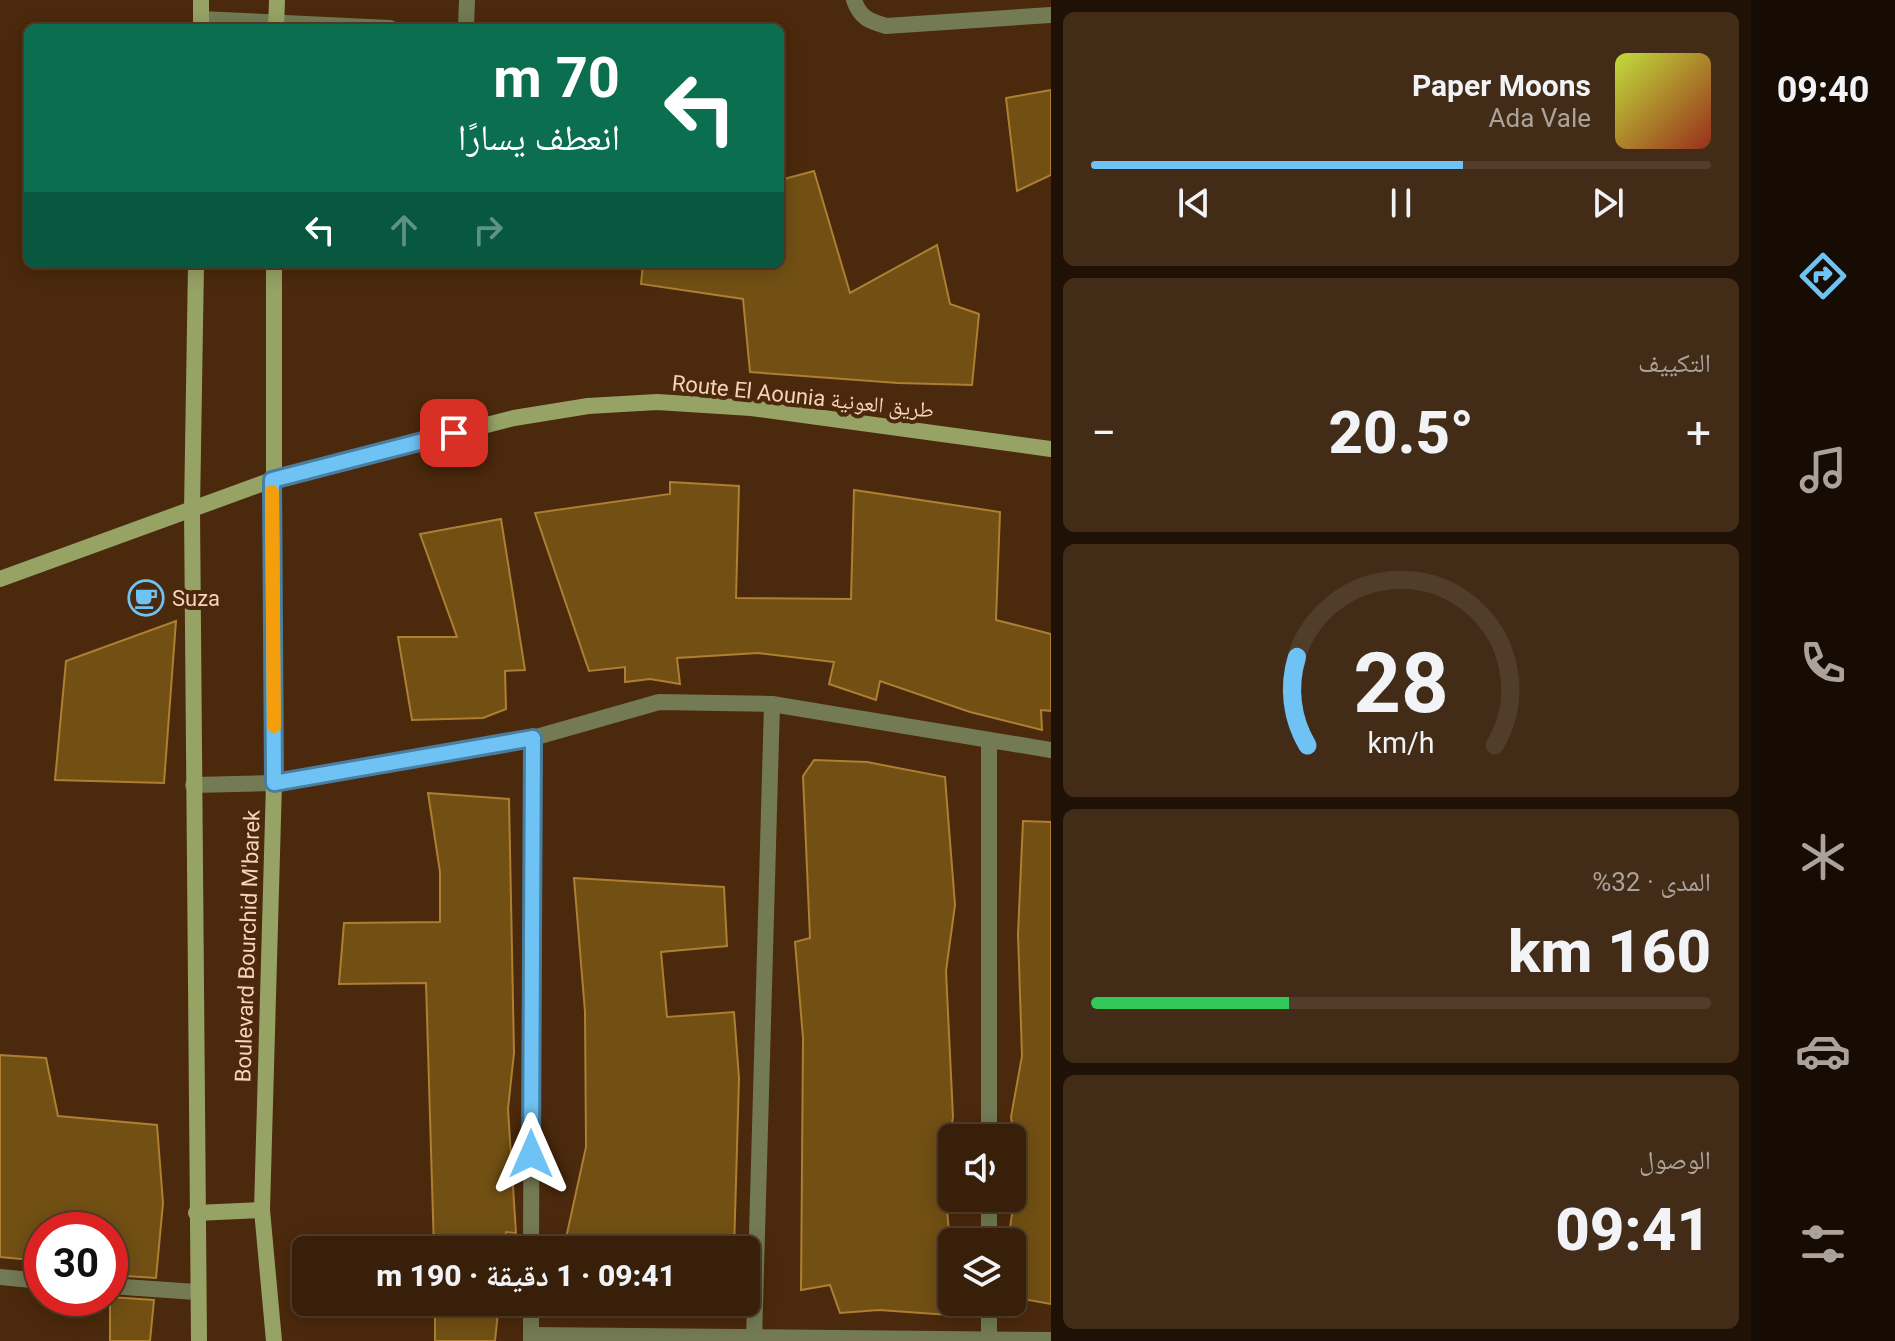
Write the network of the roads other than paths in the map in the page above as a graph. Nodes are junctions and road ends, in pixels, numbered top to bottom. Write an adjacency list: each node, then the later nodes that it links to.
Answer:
1 (201, 0): 6 (main road)
2 (277, 0): 7 (main road)
3 (467, 0): 8 (street)
4 (854, 0): 5 (street)
5 (1051, 15)
6 (201, 24)
7 (276, 24)
8 (466, 24)
9 (196, 268): 13 (main road)
10 (274, 268): 12 (main road, Boulevard Bourchid M'barek)
11 (1051, 449): 12 (main road, Route El Aounia طريق العونية)
12 (272, 480): 13 (main road, Route El Aounia طريق العونية); 19 (main road, Boulevard Bourchid M'barek)
13 (192, 510): 14 (main road, Route El Aounia طريق العونية); 20 (main road)
14 (0, 579)
15 (772, 704): 16 (street); 17 (street); 32 (street)
16 (533, 738): 19 (street); 24 (street)
17 (989, 740): 18 (street); 21 (street)
18 (1051, 750)
19 (274, 783): 20 (street); 22 (main road, Boulevard Bourchid M'barek)
20 (193, 785): 23 (main road)
21 (989, 1124)
22 (262, 1210): 23 (main road); 36 (main road, Boulevard Bourchid M'barek)
23 (196, 1213): 28 (main road)
24 (531, 1236)
25 (0, 1277): 26 (street)
26 (24, 1279)
27 (128, 1287): 28 (street)
28 (196, 1292): 35 (main road)
29 (531, 1316): 31 (street)
30 (989, 1316): 33 (street)
31 (531, 1338): 32 (street)
32 (754, 1340): 33 (street)
33 (989, 1340): 34 (street)
34 (1051, 1340)
35 (199, 1341)
36 (274, 1341)

